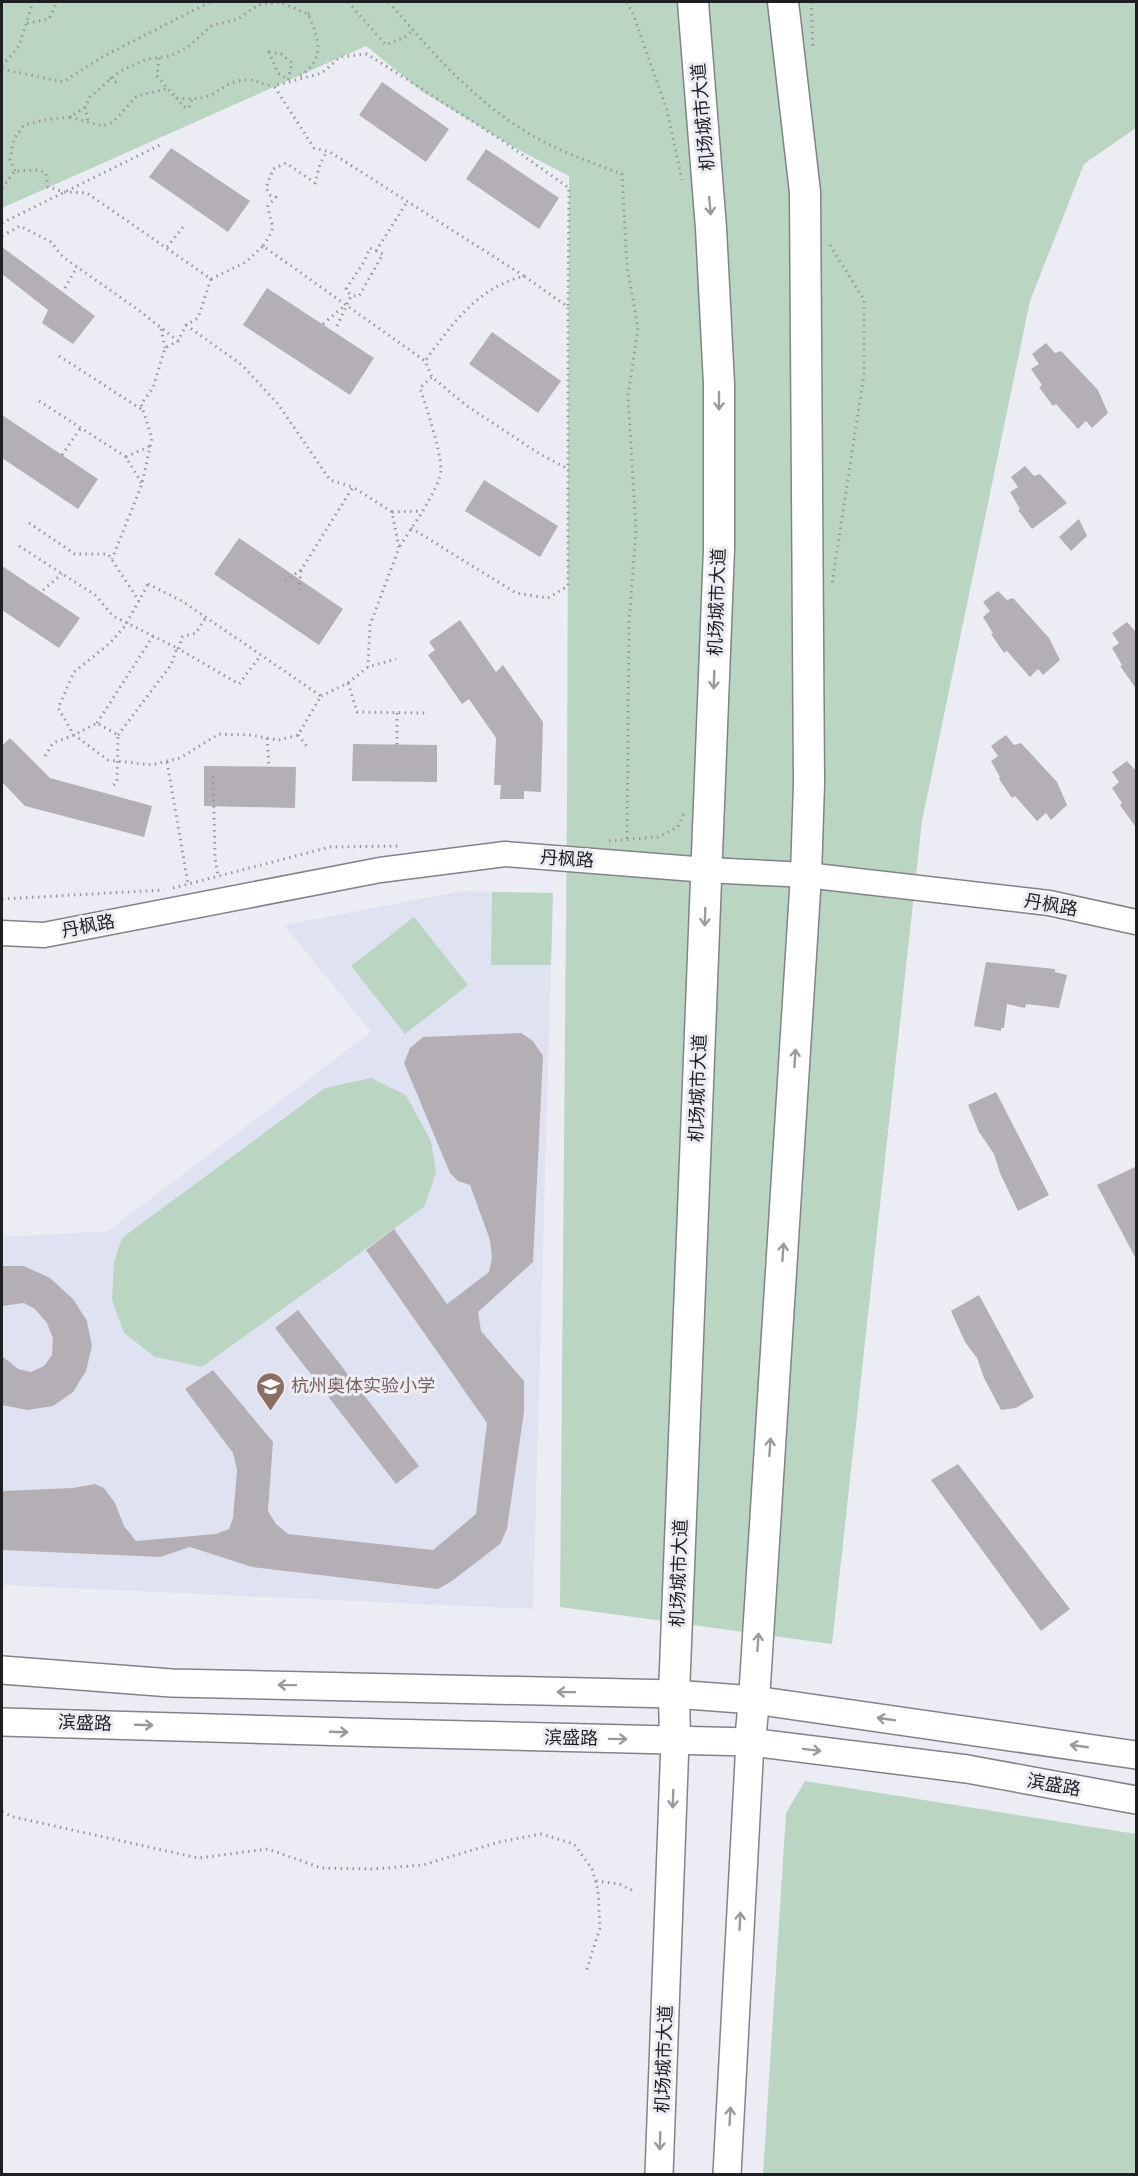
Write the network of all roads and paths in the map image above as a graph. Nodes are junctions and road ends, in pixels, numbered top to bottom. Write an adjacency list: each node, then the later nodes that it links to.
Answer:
1 (33, 2): 12 (path)
2 (57, 2): 12 (path)
3 (210, 2): 16 (path)
4 (348, 2): 13 (path)
5 (389, 2): 13 (path)
6 (627, 2): 31 (path)
7 (693, 2): 106 (main road, 机场城市大道, one-way to 106)
8 (783, 2): 107 (main road)
9 (811, 2): 14 (path)
10 (308, 14): 11 (path); 15 (path); 18 (path)
11 (314, 15)
12 (27, 23): 16 (path)
13 (413, 30): 105 (path)
14 (813, 49)
15 (159, 58): 17 (path); 22 (path)
16 (2, 67)
17 (110, 78): 19 (path); 25 (path)
18 (288, 80): 18 (path); 20 (path)
19 (117, 83)
20 (280, 84): 21 (path); 48 (path)
21 (274, 86): 24 (path); 29 (path)
22 (166, 89): 23 (path); 27 (path)
23 (176, 98): 24 (path); 24 (path)
24 (192, 99)
25 (85, 107): 26 (path); 27 (path)
26 (70, 117): 27 (path); 30 (path)
27 (88, 122)
28 (162, 144): 33 (path)
29 (327, 151): 34 (path); 39 (path)
30 (15, 171): 32 (path); 33 (path)
31 (682, 180)
32 (2, 188)
33 (64, 192): 35 (path); 40 (path)
34 (407, 202): 41 (path); 43 (path)
35 (2, 223)
36 (183, 227): 40 (path)
37 (2, 236): 42 (path)
38 (825, 238): 79 (path)
39 (263, 246): 44 (path); 47 (path)
40 (167, 248): 44 (path)
41 (376, 251): 46 (path); 46 (path)
42 (77, 267): 45 (path); 52 (path)
43 (524, 276): 48 (path); 56 (path)
44 (211, 279): 50 (path)
45 (65, 288)
46 (351, 296): 47 (path)
47 (346, 305): 49 (path); 51 (path); 56 (path)
48 (568, 307): 64 (path)
49 (323, 324)
50 (186, 325): 53 (path); 66 (path)
51 (337, 326)
52 (161, 329): 53 (path); 54 (path)
53 (178, 341): 54 (path)
54 (165, 348): 59 (path)
55 (59, 356): 59 (path)
56 (425, 361): 57 (path)
57 (432, 377): 64 (path); 67 (path)
58 (39, 401): 60 (path)
59 (142, 410): 61 (path)
60 (80, 429): 62 (path); 63 (path)
61 (150, 446): 63 (path); 65 (path)
62 (62, 455)
63 (126, 458): 65 (path)
64 (568, 469): 70 (path)
65 (142, 484): 73 (path)
66 (352, 487): 68 (path); 74 (path)
67 (422, 511): 68 (path); 70 (path)
68 (392, 513): 72 (path)
69 (29, 523): 73 (path)
70 (411, 528): 72 (path)
71 (19, 546): 75 (path)
72 (399, 548): 87 (path)
73 (112, 559): 80 (path)
74 (301, 570): 76 (path); 78 (path)
75 (62, 574): 77 (path); 82 (path)
76 (285, 581)
77 (44, 590)
78 (299, 590)
79 (831, 594)
80 (139, 601): 81 (path); 82 (path)
81 (206, 617): 84 (path); 85 (path)
82 (127, 624): 83 (path); 93 (path)
83 (153, 636): 84 (path); 92 (path)
84 (178, 649): 85 (path); 94 (path)
85 (261, 655): 89 (path)
86 (396, 659): 87 (path)
87 (368, 667): 88 (path)
88 (348, 683): 89 (path); 90 (path)
89 (321, 696): 95 (path)
90 (397, 712): 91 (path); 97 (path)
91 (426, 713)
92 (97, 723): 93 (path); 94 (path)
93 (74, 735): 99 (path); 100 (path)
94 (118, 735): 100 (path)
95 (298, 735): 96 (path); 98 (path)
96 (267, 738): 101 (path); 102 (path)
97 (398, 745)
98 (309, 749)
99 (45, 756)
100 (117, 761): 101 (path); 104 (path)
101 (167, 761): 109 (path)
102 (269, 767)
103 (213, 776): 108 (path)
104 (110, 788)
105 (686, 807)
106 (707, 870): 107 (street, 丹枫路); 111 (street, 丹枫路); 113 (main road, 机场城市大道, one-way to 113)
107 (806, 875): 110 (street, 丹枫路); 114 (main road, one-way to 107)
108 (218, 876)
109 (188, 884)
110 (1137, 922)
111 (2, 933)
112 (2, 1670): 113 (main road, one-way to 112)
113 (674, 1695): 114 (main road); 116 (main road, 机场城市大道)
114 (754, 1700): 117 (main road); 118 (main road, one-way to 114)
115 (2, 1722): 116 (main road, 滨盛路, one-way to 116)
116 (675, 1741): 117 (main road, 滨盛路); 124 (main road, 机场城市大道, one-way to 124)
117 (750, 1742): 119 (main road, 滨盛路, one-way to 119); 125 (main road, one-way to 117)
118 (1137, 1755)
119 (1137, 1800)
120 (2, 1812): 121 (path)
121 (596, 1881): 122 (path); 123 (path)
122 (632, 1890)
123 (586, 1972)
124 (659, 2175)
125 (727, 2175)

